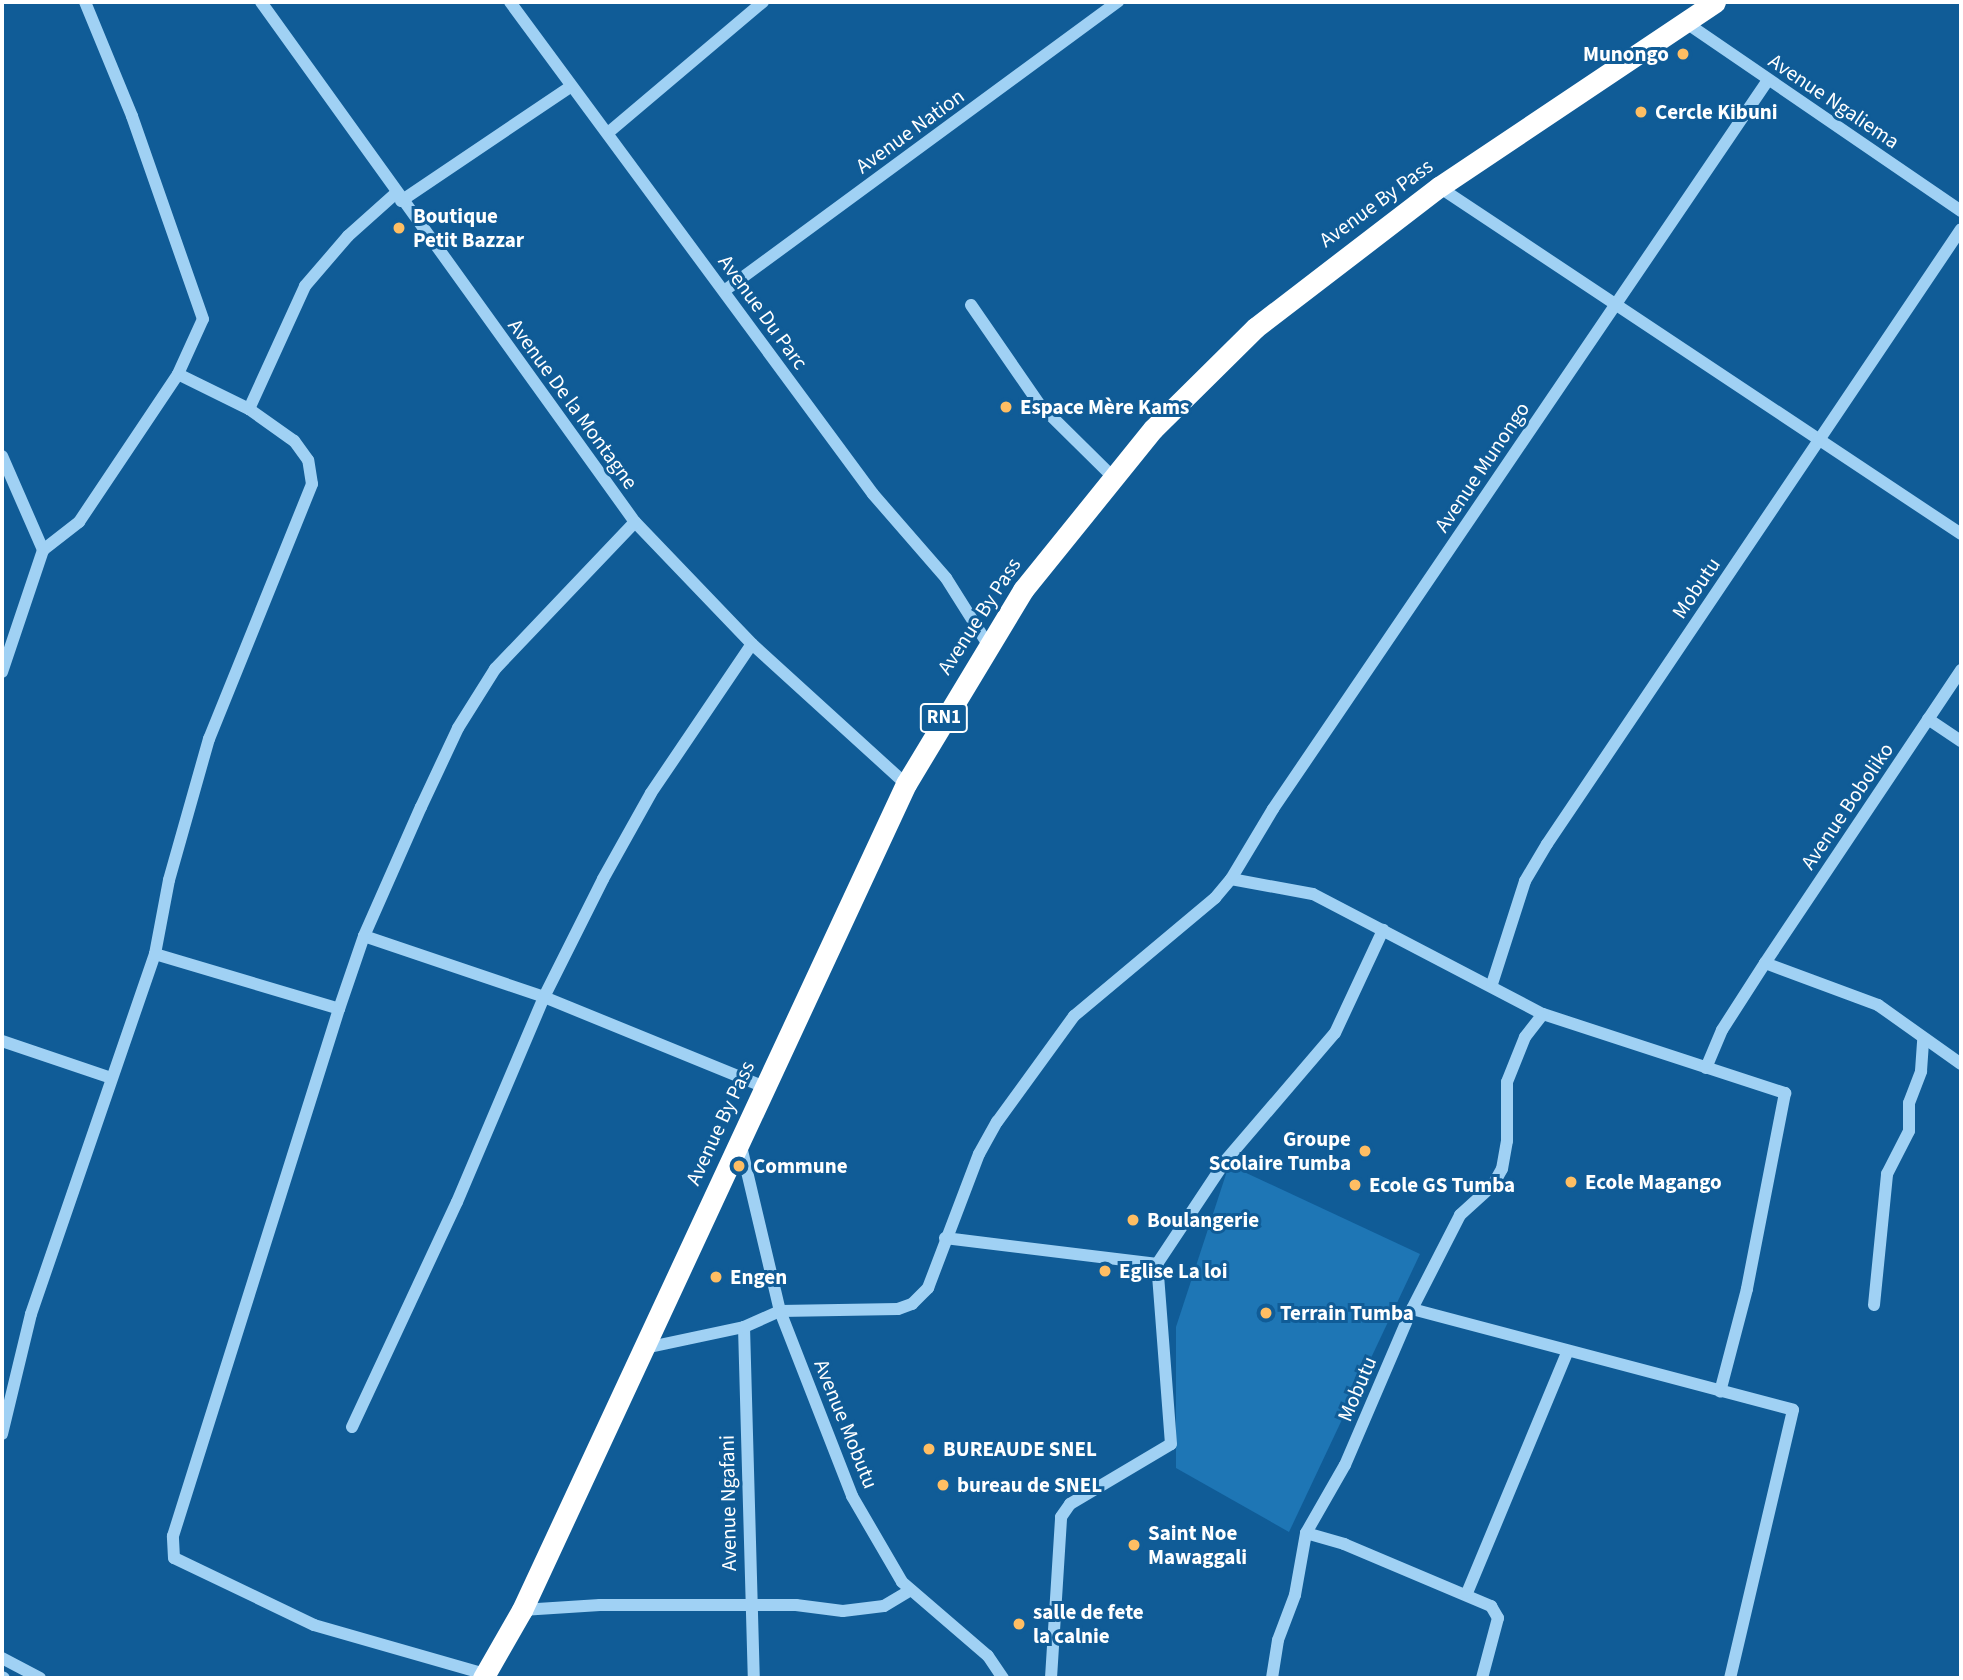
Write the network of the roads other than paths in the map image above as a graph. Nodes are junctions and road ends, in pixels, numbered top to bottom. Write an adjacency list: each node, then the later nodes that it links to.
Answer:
1 (85, 2): 18 (street)
2 (261, 2): 12 (street, Avenue De la Montagne)
3 (510, 2): 9 (street, Avenue Du Parc)
4 (763, 2): 10 (street)
5 (1118, 2): 15 (street, Avenue Nation)
6 (1709, 3): 7 (highway, Avenue By Pass / RN1)
7 (1685, 22): 8 (street, Avenue Ngaliema); 11 (highway, Avenue By Pass / RN1)
8 (1768, 80): 13 (street, Avenue Ngaliema); 17 (street, Avenue Munongo)
9 (569, 87): 10 (street, Avenue Du Parc); 12 (street)
10 (609, 132): 15 (street, Avenue Du Parc)
11 (1439, 187): 17 (street); 22 (highway, Avenue By Pass / RN1)
12 (398, 197): 19 (street); 23 (street, Avenue De la Montagne)
13 (1961, 211)
14 (1961, 229): 20 (street, Mobutu)
15 (724, 291): 26 (street, Avenue Du Parc)
16 (971, 305): 22 (street)
17 (1615, 306): 20 (street); 33 (street, Avenue Munongo)
18 (178, 374): 19 (street); 25 (street)
19 (248, 409): 36 (street)
20 (1820, 438): 24 (street); 38 (street, Mobutu)
21 (2, 456): 25 (street)
22 (1112, 476): 26 (highway, Avenue By Pass / RN1)
23 (635, 522): 27 (street, Avenue De la Montagne); 35 (street)
24 (1961, 534)
25 (43, 550): 29 (street)
26 (987, 643): 32 (highway, Avenue By Pass / RN1)
27 (752, 645): 32 (street, Avenue De la Montagne); 39 (street)
28 (1961, 670): 30 (street, Avenue Boboliko)
29 (2, 672)
30 (1928, 719): 31 (street); 37 (street, Avenue Boboliko)
31 (1961, 741)
32 (906, 784): 47 (highway, Avenue By Pass / RN1)
33 (1231, 879): 34 (street); 49 (street, Avenue Munongo)
34 (1383, 930): 38 (street); 50 (street)
35 (363, 936): 39 (street); 40 (street)
36 (155, 954): 40 (street); 46 (street)
37 (1765, 963): 42 (street); 45 (street, Avenue Boboliko)
38 (1492, 984): 41 (street)
39 (544, 997): 47 (street); 58 (street)
40 (339, 1009): 66 (street)
41 (1543, 1014): 45 (street); 52 (street, Mobutu)
42 (1923, 1040): 44 (street); 51 (street)
43 (2, 1041): 46 (street)
44 (1961, 1065)
45 (1706, 1068): 57 (street)
46 (111, 1078): 59 (street)
47 (764, 1087): 48 (highway, Avenue By Pass / RN1)
48 (739, 1136): 53 (street, Avenue Mobutu); 55 (highway, Avenue By Pass / RN1)
49 (945, 1238): 50 (street); 53 (street, Avenue Munongo)
50 (1157, 1264): 70 (street)
51 (1874, 1306)
52 (1412, 1310): 56 (street); 60 (street, Mobutu)
53 (780, 1311): 54 (street); 61 (street, Avenue Mobutu)
54 (744, 1327): 55 (street); 63 (street, Avenue Ngafani)
55 (645, 1348): 64 (highway, Avenue By Pass / RN1)
56 (1567, 1353): 57 (street); 62 (street)
57 (1720, 1392): 73 (street)
58 (352, 1427)
59 (2, 1434)
60 (1306, 1533): 62 (street); 71 (street, Mobutu)
61 (911, 1590): 63 (street); 69 (street, Avenue Mobutu)
62 (1467, 1593): 72 (street)
63 (749, 1607): 64 (street); 68 (street, Avenue Ngafani)
64 (522, 1610): 66 (highway, Avenue By Pass / RN1)
65 (2, 1658): 67 (street)
66 (484, 1676)
67 (40, 1678)
68 (754, 1678)
69 (1003, 1678)
70 (1051, 1678)
71 (1272, 1678)
72 (1482, 1678)
73 (1730, 1678)

